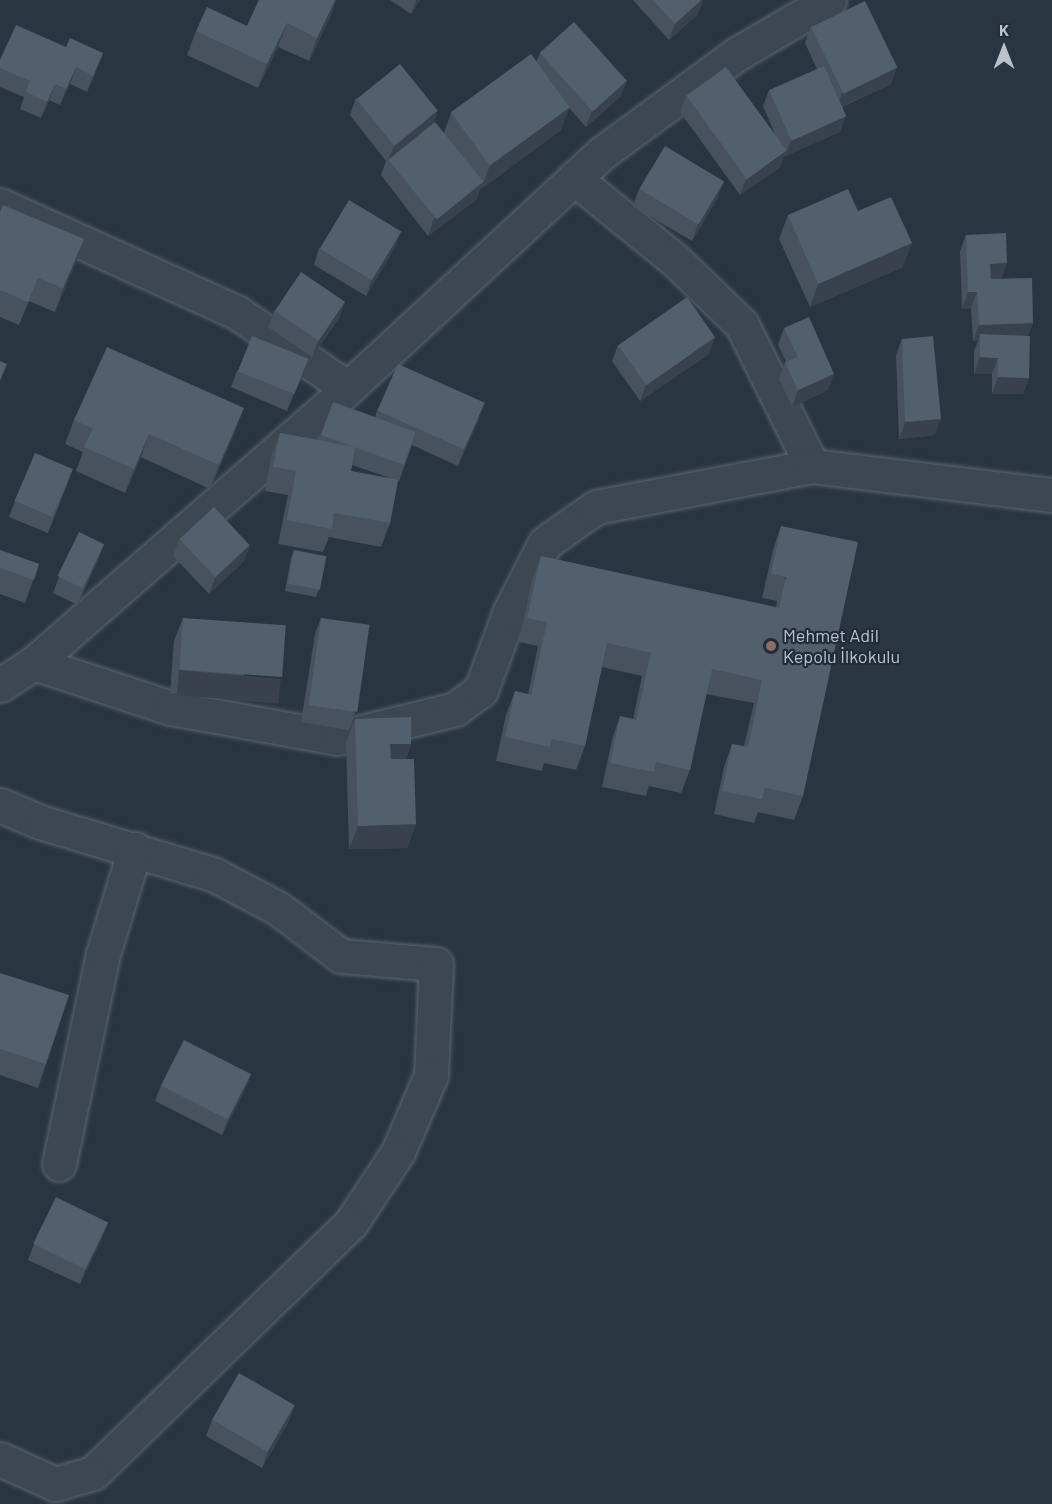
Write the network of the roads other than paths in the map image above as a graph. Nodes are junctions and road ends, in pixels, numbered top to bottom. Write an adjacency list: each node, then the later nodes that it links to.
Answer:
1 (830, 0): 2 (street)
2 (574, 178): 4 (street); 5 (street)
3 (0, 205): 4 (street)
4 (348, 388): 7 (street)
5 (812, 466): 6 (street); 7 (street)
6 (1052, 495)
7 (34, 663): 8 (street)
8 (0, 685)
9 (0, 805): 10 (street)
10 (135, 849): 11 (street); 12 (street)
11 (59, 1164)
12 (0, 1459)

